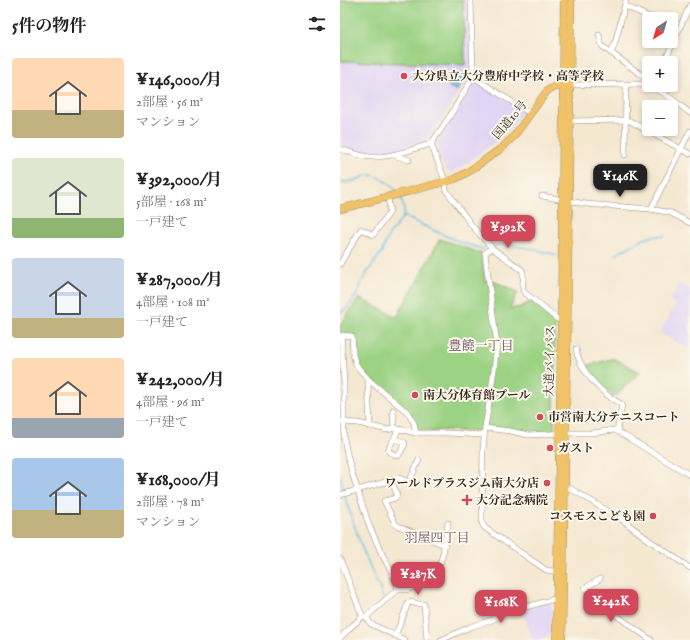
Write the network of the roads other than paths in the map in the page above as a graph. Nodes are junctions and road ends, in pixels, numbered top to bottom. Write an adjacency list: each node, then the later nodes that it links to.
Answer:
1 (471, 0): 12 (street)
2 (564, 0): 13 (highway)
3 (570, 0): 13 (highway)
4 (626, 0): 6 (street)
5 (690, 5): 8 (street)
6 (625, 6): 7 (street); 10 (street)
7 (642, 14)
8 (678, 30)
9 (599, 35): 10 (street)
10 (612, 53): 11 (street)
11 (642, 75)
12 (473, 76): 17 (street); 22 (street)
13 (566, 84): 14 (street); 17 (highway, 国道10号); 20 (highway, 大道バイパス); 29 (highway, 国道10号); 32 (highway, 大道バイパス)
14 (626, 84): 15 (street); 19 (street)
15 (642, 84)
16 (662, 92): 18 (street)
17 (528, 112): 29 (highway, 国道10号)
18 (690, 113)
19 (626, 120): 20 (street); 24 (street); 27 (street)
20 (569, 121): 32 (highway, 大道バイパス)
21 (690, 131): 24 (street)
22 (431, 144): 25 (street); 29 (street)
23 (340, 149): 25 (street)
24 (682, 149): 26 (street); 34 (street)
25 (392, 154): 28 (street)
26 (690, 154)
27 (624, 155)
28 (409, 160)
29 (445, 182): 31 (highway, 国道10号); 36 (street)
30 (542, 196): 32 (street)
31 (389, 197): 33 (highway, 国道10号); 37 (street)
32 (565, 201): 34 (street); 38 (highway, 大道バイパス); 49 (highway, 大道バイパス)
33 (340, 209)
34 (651, 209): 35 (street)
35 (690, 223)
36 (492, 248): 38 (street); 46 (street)
37 (340, 264)
38 (561, 319): 49 (highway, 大道バイパス)
39 (576, 349): 47 (street)
40 (342, 368): 41 (street); 43 (street)
41 (370, 380): 44 (street); 48 (street)
42 (393, 410): 45 (street)
43 (342, 423): 44 (street); 56 (street)
44 (370, 426): 45 (street)
45 (396, 428): 48 (street); 51 (street)
46 (485, 428): 49 (street); 50 (street)
47 (617, 431): 49 (street); 53 (street)
48 (416, 433): 50 (street)
49 (562, 433): 55 (highway, 大道バイパス)
50 (484, 435): 62 (street)
51 (394, 439)
52 (419, 460): 54 (street)
53 (690, 475)
54 (392, 481): 56 (street); 59 (street)
55 (562, 486): 61 (street); 62 (highway, 大道バイパス)
56 (357, 489): 57 (street); 64 (street)
57 (340, 495)
58 (448, 523): 59 (street)
59 (444, 545): 64 (street)
60 (340, 559): 66 (street)
61 (690, 568)
62 (560, 572): 65 (highway, 大道バイパス)
63 (600, 579): 74 (street)
64 (399, 588): 66 (street)
65 (560, 597): 71 (street); 72 (highway, 大道バイパス); 73 (highway, 大道バイパス)
66 (365, 617): 67 (street); 68 (street)
67 (395, 635): 69 (street); 70 (street)
68 (342, 638)
69 (404, 640)
70 (427, 640)
71 (441, 640)
72 (556, 640)
73 (562, 640)
74 (651, 640)

